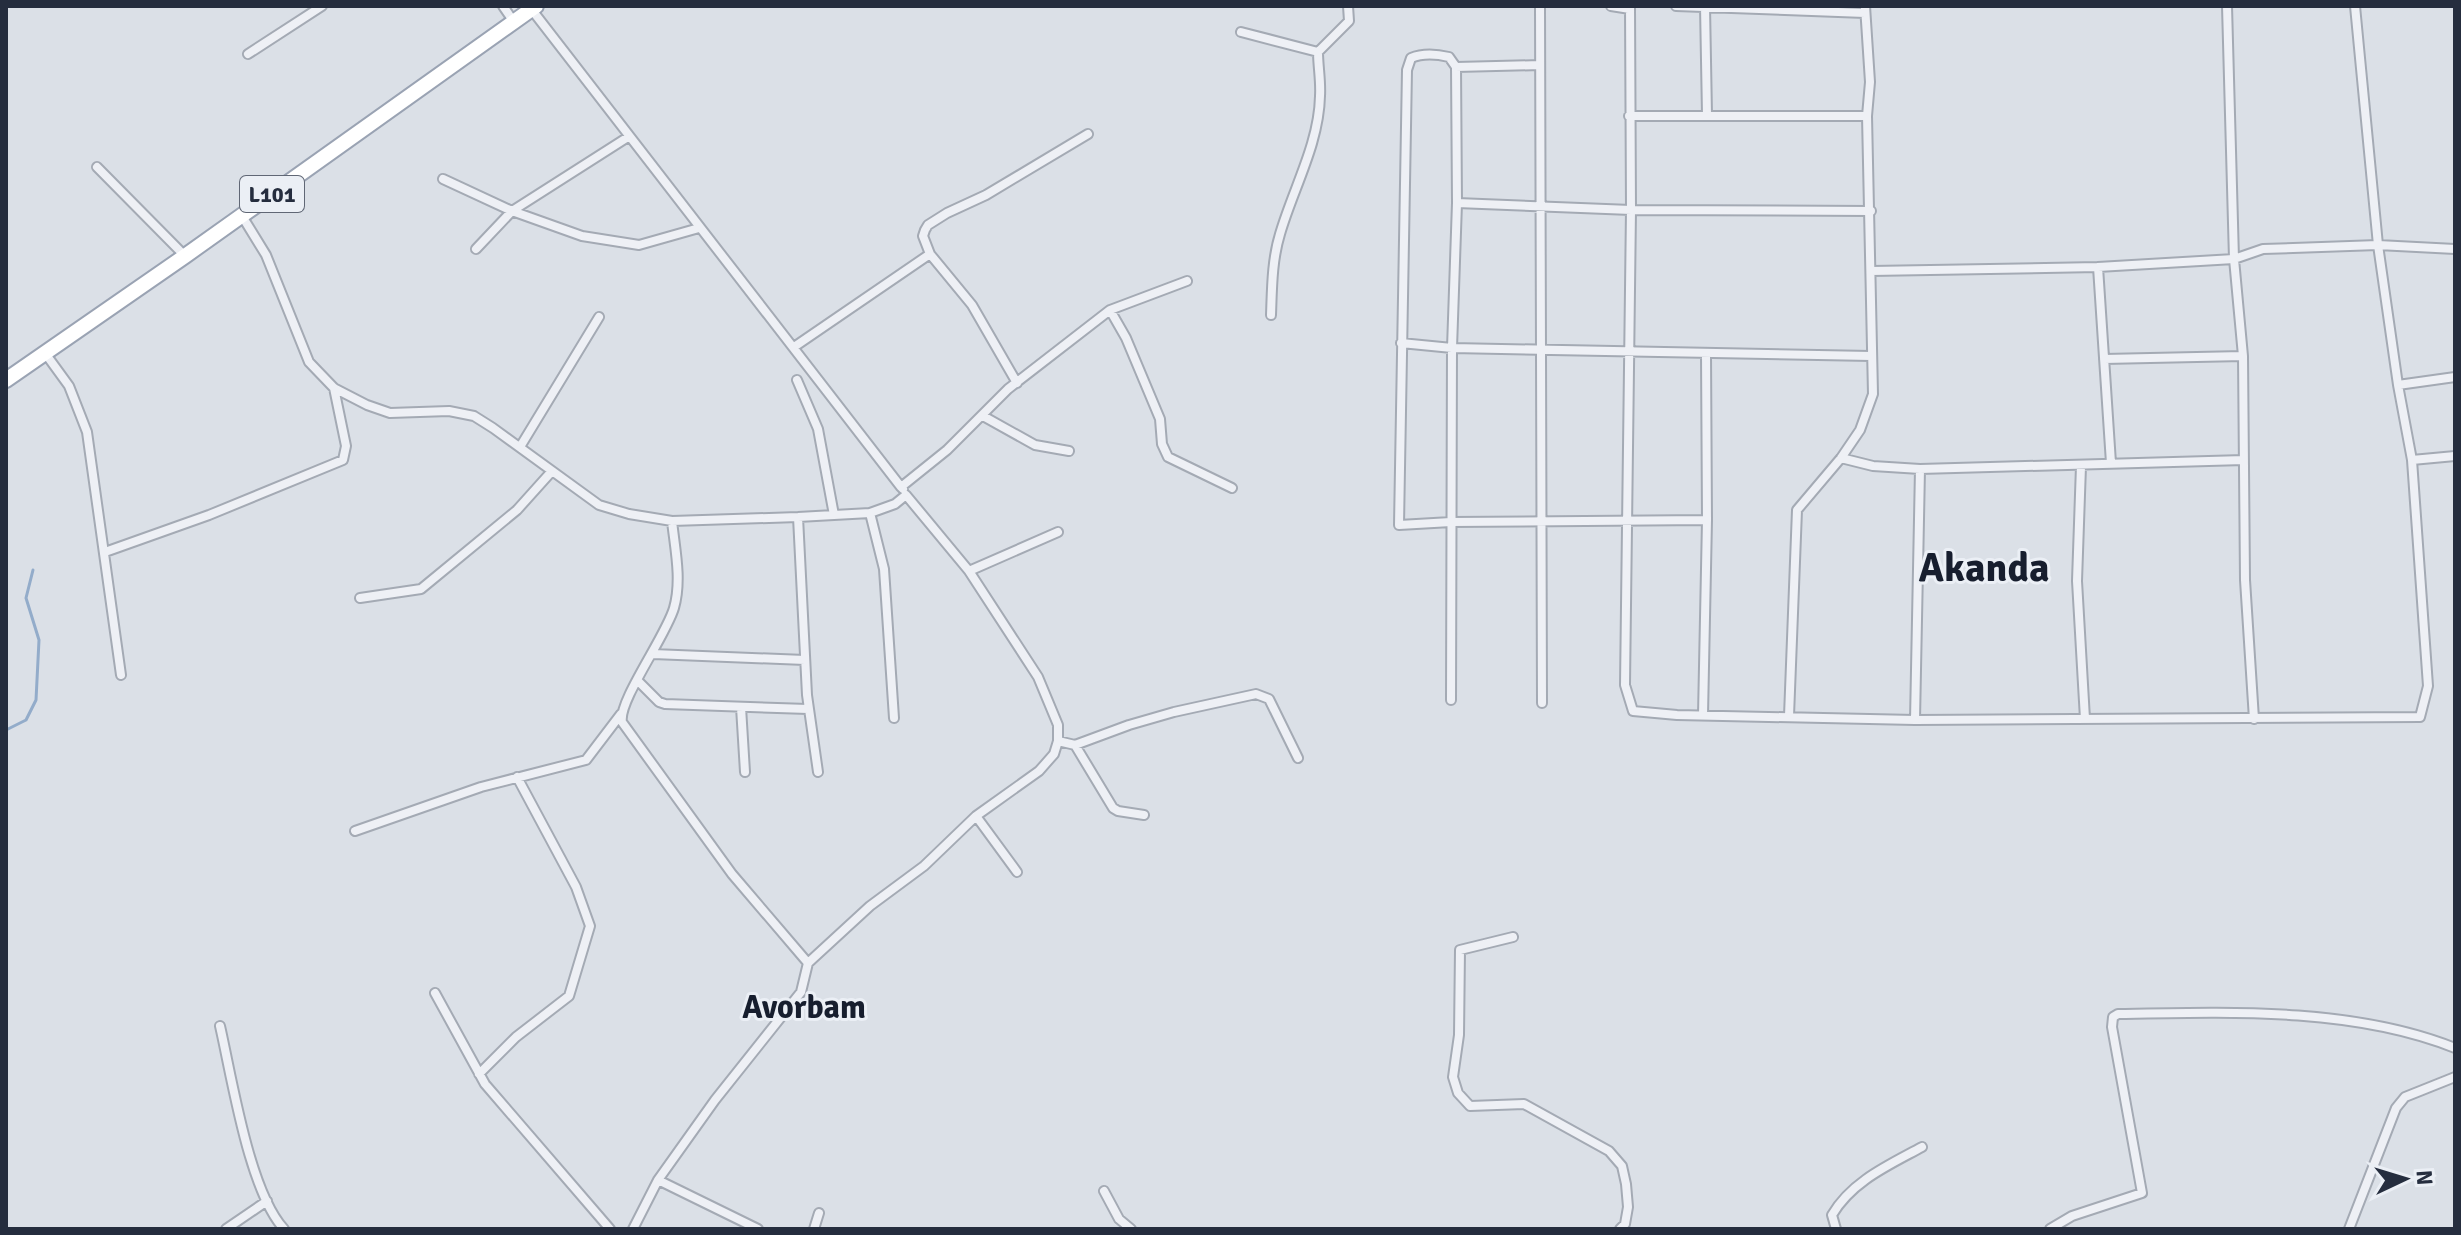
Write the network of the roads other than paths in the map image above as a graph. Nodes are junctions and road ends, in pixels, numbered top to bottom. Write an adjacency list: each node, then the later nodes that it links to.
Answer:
1 (322, 6): 16 (street)
2 (503, 6): 13 (street)
3 (1348, 6): 15 (street)
4 (1540, 6): 17 (street)
5 (1611, 6): 11 (street)
6 (1676, 6): 7 (street)
7 (1705, 6): 12 (street); 19 (street)
8 (2227, 6): 38 (street)
9 (2355, 6): 33 (street)
10 (534, 8): 13 (main road, L101); 23 (street)
11 (1630, 8): 20 (street)
12 (1865, 9): 21 (street)
13 (514, 22): 31 (main road, L101)
14 (1241, 32): 15 (street)
15 (1318, 52): 43 (street)
16 (248, 54)
17 (1540, 65): 18 (street); 27 (street)
18 (1456, 67): 26 (street); 45 (street)
19 (1707, 115): 20 (street); 21 (street)
20 (1629, 116): 28 (street)
21 (1867, 116): 30 (street)
22 (1088, 134): 36 (street)
23 (628, 137): 29 (street); 32 (street)
24 (97, 167): 37 (street)
25 (443, 179): 29 (street)
26 (1457, 203): 27 (street); 47 (street)
27 (1540, 205): 28 (street); 48 (street)
28 (1631, 210): 30 (street); 49 (street)
29 (512, 211): 32 (street); 34 (street)
30 (1871, 211): 40 (street)
31 (242, 216): 37 (main road, L101); 60 (street)
32 (699, 228): 46 (street)
33 (2378, 245): 35 (street); 38 (street); 59 (street)
34 (476, 249)
35 (2455, 249)
36 (930, 254): 46 (street); 58 (street)
37 (185, 256): 50 (main road, L101)
38 (2234, 259): 39 (street); 53 (street)
39 (2098, 267): 40 (street); 54 (street)
40 (1871, 271): 52 (street)
41 (1187, 281): 42 (street)
42 (1110, 310): 58 (street); 72 (street)
43 (1271, 315)
44 (599, 317): 62 (street)
45 (1401, 343): 47 (street); 79 (street)
46 (794, 347): 73 (street)
47 (1452, 348): 48 (street); 79 (street)
48 (1540, 349): 49 (street); 80 (street)
49 (1627, 352): 51 (street); 81 (street)
50 (45, 353): 56 (main road, L101); 83 (street)
51 (1706, 354): 52 (street); 77 (street)
52 (1871, 356): 65 (street)
53 (2243, 356): 54 (street); 66 (street)
54 (2104, 359): 68 (street)
55 (2455, 377): 59 (street)
56 (6, 380)
57 (797, 380): 75 (street)
58 (1017, 383): 61 (street)
59 (2398, 385): 67 (street)
60 (334, 388): 62 (street); 83 (street)
61 (983, 416): 63 (street); 73 (street)
62 (520, 447): 71 (street)
63 (1069, 451)
64 (2455, 456): 67 (street)
65 (1841, 458): 70 (street); 96 (street)
66 (2244, 460): 68 (street); 99 (street)
67 (2412, 460): 99 (street)
68 (2111, 463): 69 (street)
69 (2081, 466): 70 (street); 98 (street)
70 (1920, 469): 100 (street)
71 (552, 471): 78 (street); 85 (street)
72 (1232, 488)
73 (904, 491): 74 (street); 84 (street)
74 (870, 513): 75 (street); 97 (street)
75 (834, 515): 76 (street)
76 (798, 517): 78 (street); 87 (street)
77 (1707, 520): 81 (street); 95 (street)
78 (672, 521): 86 (street)
79 (1451, 522): 80 (street); 90 (street)
80 (1542, 522): 81 (street); 91 (street)
81 (1627, 522): 95 (street)
82 (1058, 532): 84 (street)
83 (105, 552): 88 (street)
84 (969, 571): 101 (street)
85 (360, 598)
86 (653, 654): 87 (street); 89 (street)
87 (805, 660): 93 (street)
88 (121, 675)
89 (638, 681): 92 (street); 94 (street)
90 (1451, 700)
91 (1542, 703)
92 (741, 707): 93 (street); 104 (street)
93 (808, 709): 105 (street)
94 (621, 714): 106 (street); 112 (street)
95 (1703, 715): 96 (street)
96 (1789, 716): 100 (street)
97 (894, 718)
98 (2085, 719): 99 (street); 100 (street)
99 (2254, 719)
100 (1915, 720)
101 (1058, 741): 102 (street); 108 (street)
102 (1075, 745): 103 (street); 107 (street)
103 (1298, 758)
104 (745, 772)
105 (818, 772)
106 (517, 777): 109 (street); 116 (street)
107 (1144, 815)
108 (976, 816): 110 (street); 112 (street)
109 (355, 831)
110 (1017, 872)
111 (1513, 937): 130 (street)
112 (808, 963): 119 (street)
113 (435, 993): 116 (street)
114 (220, 1026): 121 (street)
115 (2455, 1048): 132 (street)
116 (479, 1074): 125 (street)
117 (2455, 1077): 133 (street)
118 (1922, 1147): 131 (street)
119 (658, 1180): 126 (street); 127 (street)
120 (1104, 1191): 129 (street)
121 (267, 1201): 123 (street); 124 (street)
122 (819, 1213): 128 (street)
123 (226, 1229)
124 (284, 1229)
125 (610, 1229)
126 (633, 1229)
127 (758, 1229)
128 (814, 1229)
129 (1131, 1229)
130 (1620, 1229)
131 (1836, 1229)
132 (2050, 1229)
133 (2349, 1229)

